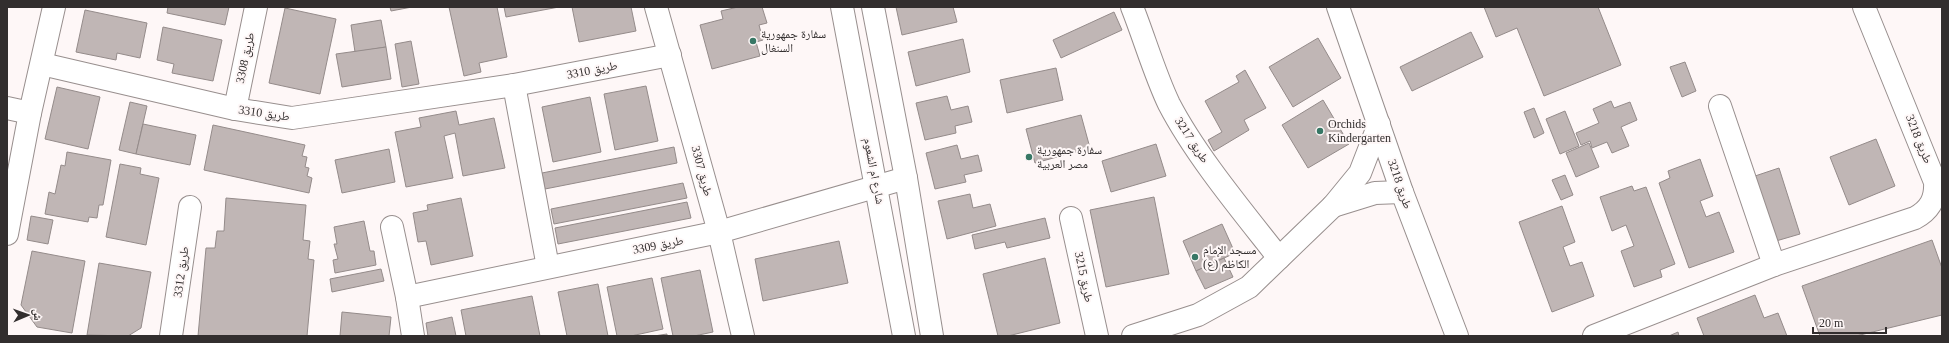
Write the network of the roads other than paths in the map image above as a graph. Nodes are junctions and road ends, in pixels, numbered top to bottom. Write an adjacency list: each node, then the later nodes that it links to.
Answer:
1 (54, 7): 10 (street)
2 (256, 7): 14 (street, طريق 3308)
3 (656, 7): 9 (street, طريق 3307)
4 (842, 7): 18 (street, شارع ام الشعوم)
5 (873, 7): 17 (street)
6 (1132, 7): 26 (street, طريق 3217)
7 (1864, 7): 27 (street, طريق 3218)
8 (1344, 9): 16 (street, طريق 3218)
9 (670, 55): 11 (street, طريق 3310); 24 (street, طريق 3307)
10 (42, 64): 14 (street, طريق 3310); 15 (street)
11 (514, 85): 14 (street, طريق 3310); 28 (street)
12 (1720, 106): 27 (street)
13 (7, 108): 15 (street)
14 (235, 109)
15 (30, 113): 25 (street)
16 (1379, 124): 19 (street, طريق 3218); 20 (street)
17 (906, 178): 18 (street, طريق 3309); 34 (street)
18 (876, 186): 24 (street, طريق 3309); 33 (street, شارع ام الشعوم)
19 (1402, 192): 20 (street); 37 (street, طريق 3218)
20 (1333, 206): 26 (street)
21 (190, 207): 30 (street, طريق 3312)
22 (1071, 218): 35 (street, طريق 3215)
23 (392, 227): 29 (street)
24 (718, 232): 28 (street, طريق 3309); 32 (street, طريق 3307)
25 (7, 234)
26 (1279, 258): 36 (street)
27 (1774, 265): 38 (street, طريق 3218)
28 (548, 267): 29 (street, طريق 3309)
29 (408, 297): 31 (street)
30 (171, 336)
31 (413, 336)
32 (743, 336)
33 (904, 336)
34 (932, 336)
35 (1097, 336)
36 (1133, 336)
37 (1457, 336)
38 (1594, 336)

